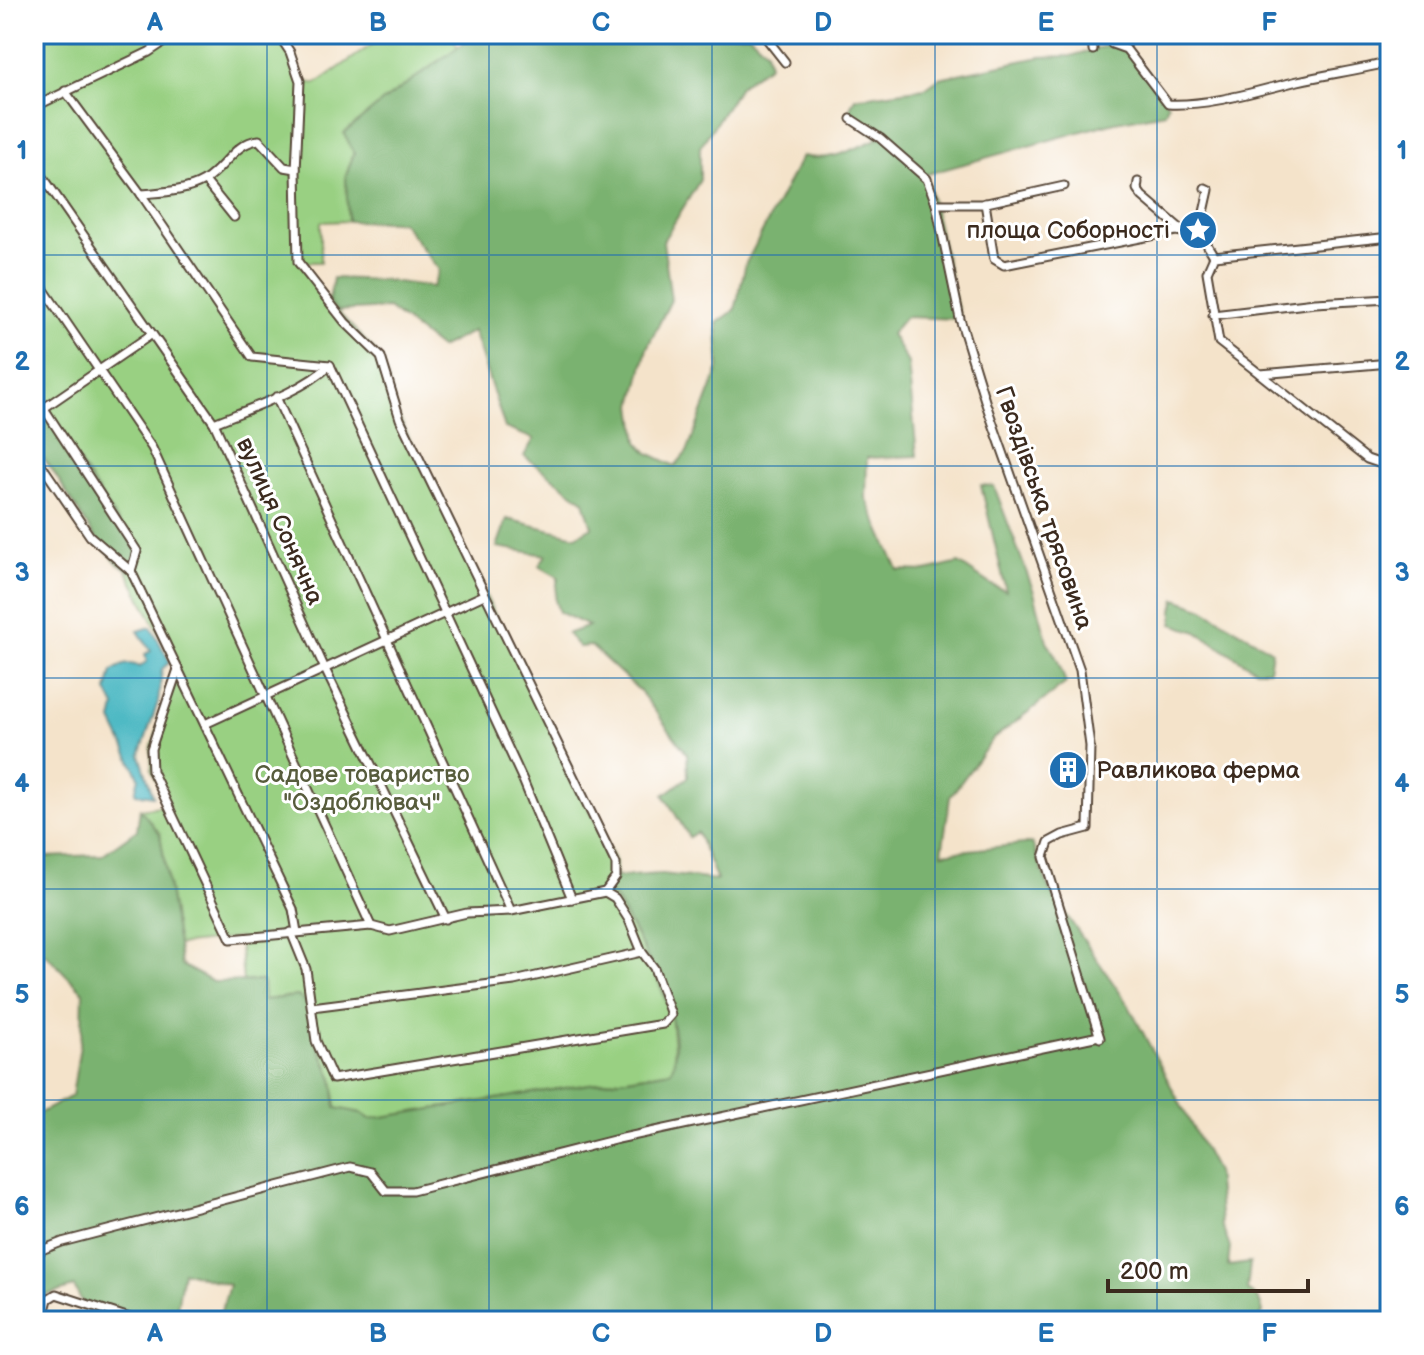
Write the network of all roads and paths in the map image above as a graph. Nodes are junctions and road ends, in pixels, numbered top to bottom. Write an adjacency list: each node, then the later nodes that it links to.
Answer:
1 (40, 34): 6 (street)
2 (176, 34): 11 (street)
3 (278, 34): 15 (street)
4 (763, 34): 9 (street)
5 (1092, 34): 8 (street)
6 (34, 44)
7 (1112, 44): 10 (street)
8 (1093, 50)
9 (785, 62)
10 (1390, 62)
11 (65, 91): 12 (street); 20 (street)
12 (34, 107)
13 (851, 119): 22 (street, Гвоздівська трясовина)
14 (34, 164): 31 (street, вулиця Сонячна)
15 (296, 169): 16 (street); 43 (street)
16 (205, 181): 20 (street); 23 (street)
17 (1138, 182): 24 (street)
18 (1064, 186): 21 (street)
19 (1207, 189): 25 (street)
20 (141, 194): 33 (street)
21 (985, 203): 22 (street); 24 (street)
22 (936, 204): 58 (street, Гвоздівська трясовина)
23 (234, 217)
24 (1183, 231): 25 (street)
25 (1201, 235): 27 (street)
26 (1390, 237): 27 (street)
27 (1214, 257): 30 (street)
28 (34, 275): 34 (street)
29 (1390, 299): 30 (street)
30 (1213, 315): 35 (street)
31 (152, 334): 34 (street); 39 (street, вулиця Сонячна)
32 (1390, 363): 35 (street)
33 (330, 365): 37 (street); 44 (street)
34 (99, 370): 38 (street); 48 (street)
35 (1260, 374): 41 (street)
36 (34, 393): 38 (street)
37 (276, 397): 39 (street); 45 (street)
38 (44, 408): 42 (street)
39 (214, 423): 47 (street, вулиця Сонячна)
40 (34, 454): 42 (street)
41 (1390, 467)
42 (131, 571): 46 (street)
43 (484, 595): 44 (street); 50 (street)
44 (447, 614): 45 (street); 51 (street)
45 (387, 641): 47 (street); 52 (street)
46 (178, 669): 49 (street); 55 (street)
47 (325, 669): 48 (street); 53 (street, вулиця Сонячна)
48 (265, 696): 49 (street); 54 (street)
49 (205, 724): 55 (street)
50 (605, 892): 51 (street); 56 (street)
51 (572, 899): 52 (street)
52 (511, 911): 53 (street)
53 (446, 919): 54 (street)
54 (371, 926): 55 (street)
55 (294, 932): 57 (street)
56 (642, 952): 57 (street); 57 (street)
57 (312, 1007)
58 (34, 1253)
59 (42, 1321): 60 (street)
60 (139, 1321)

